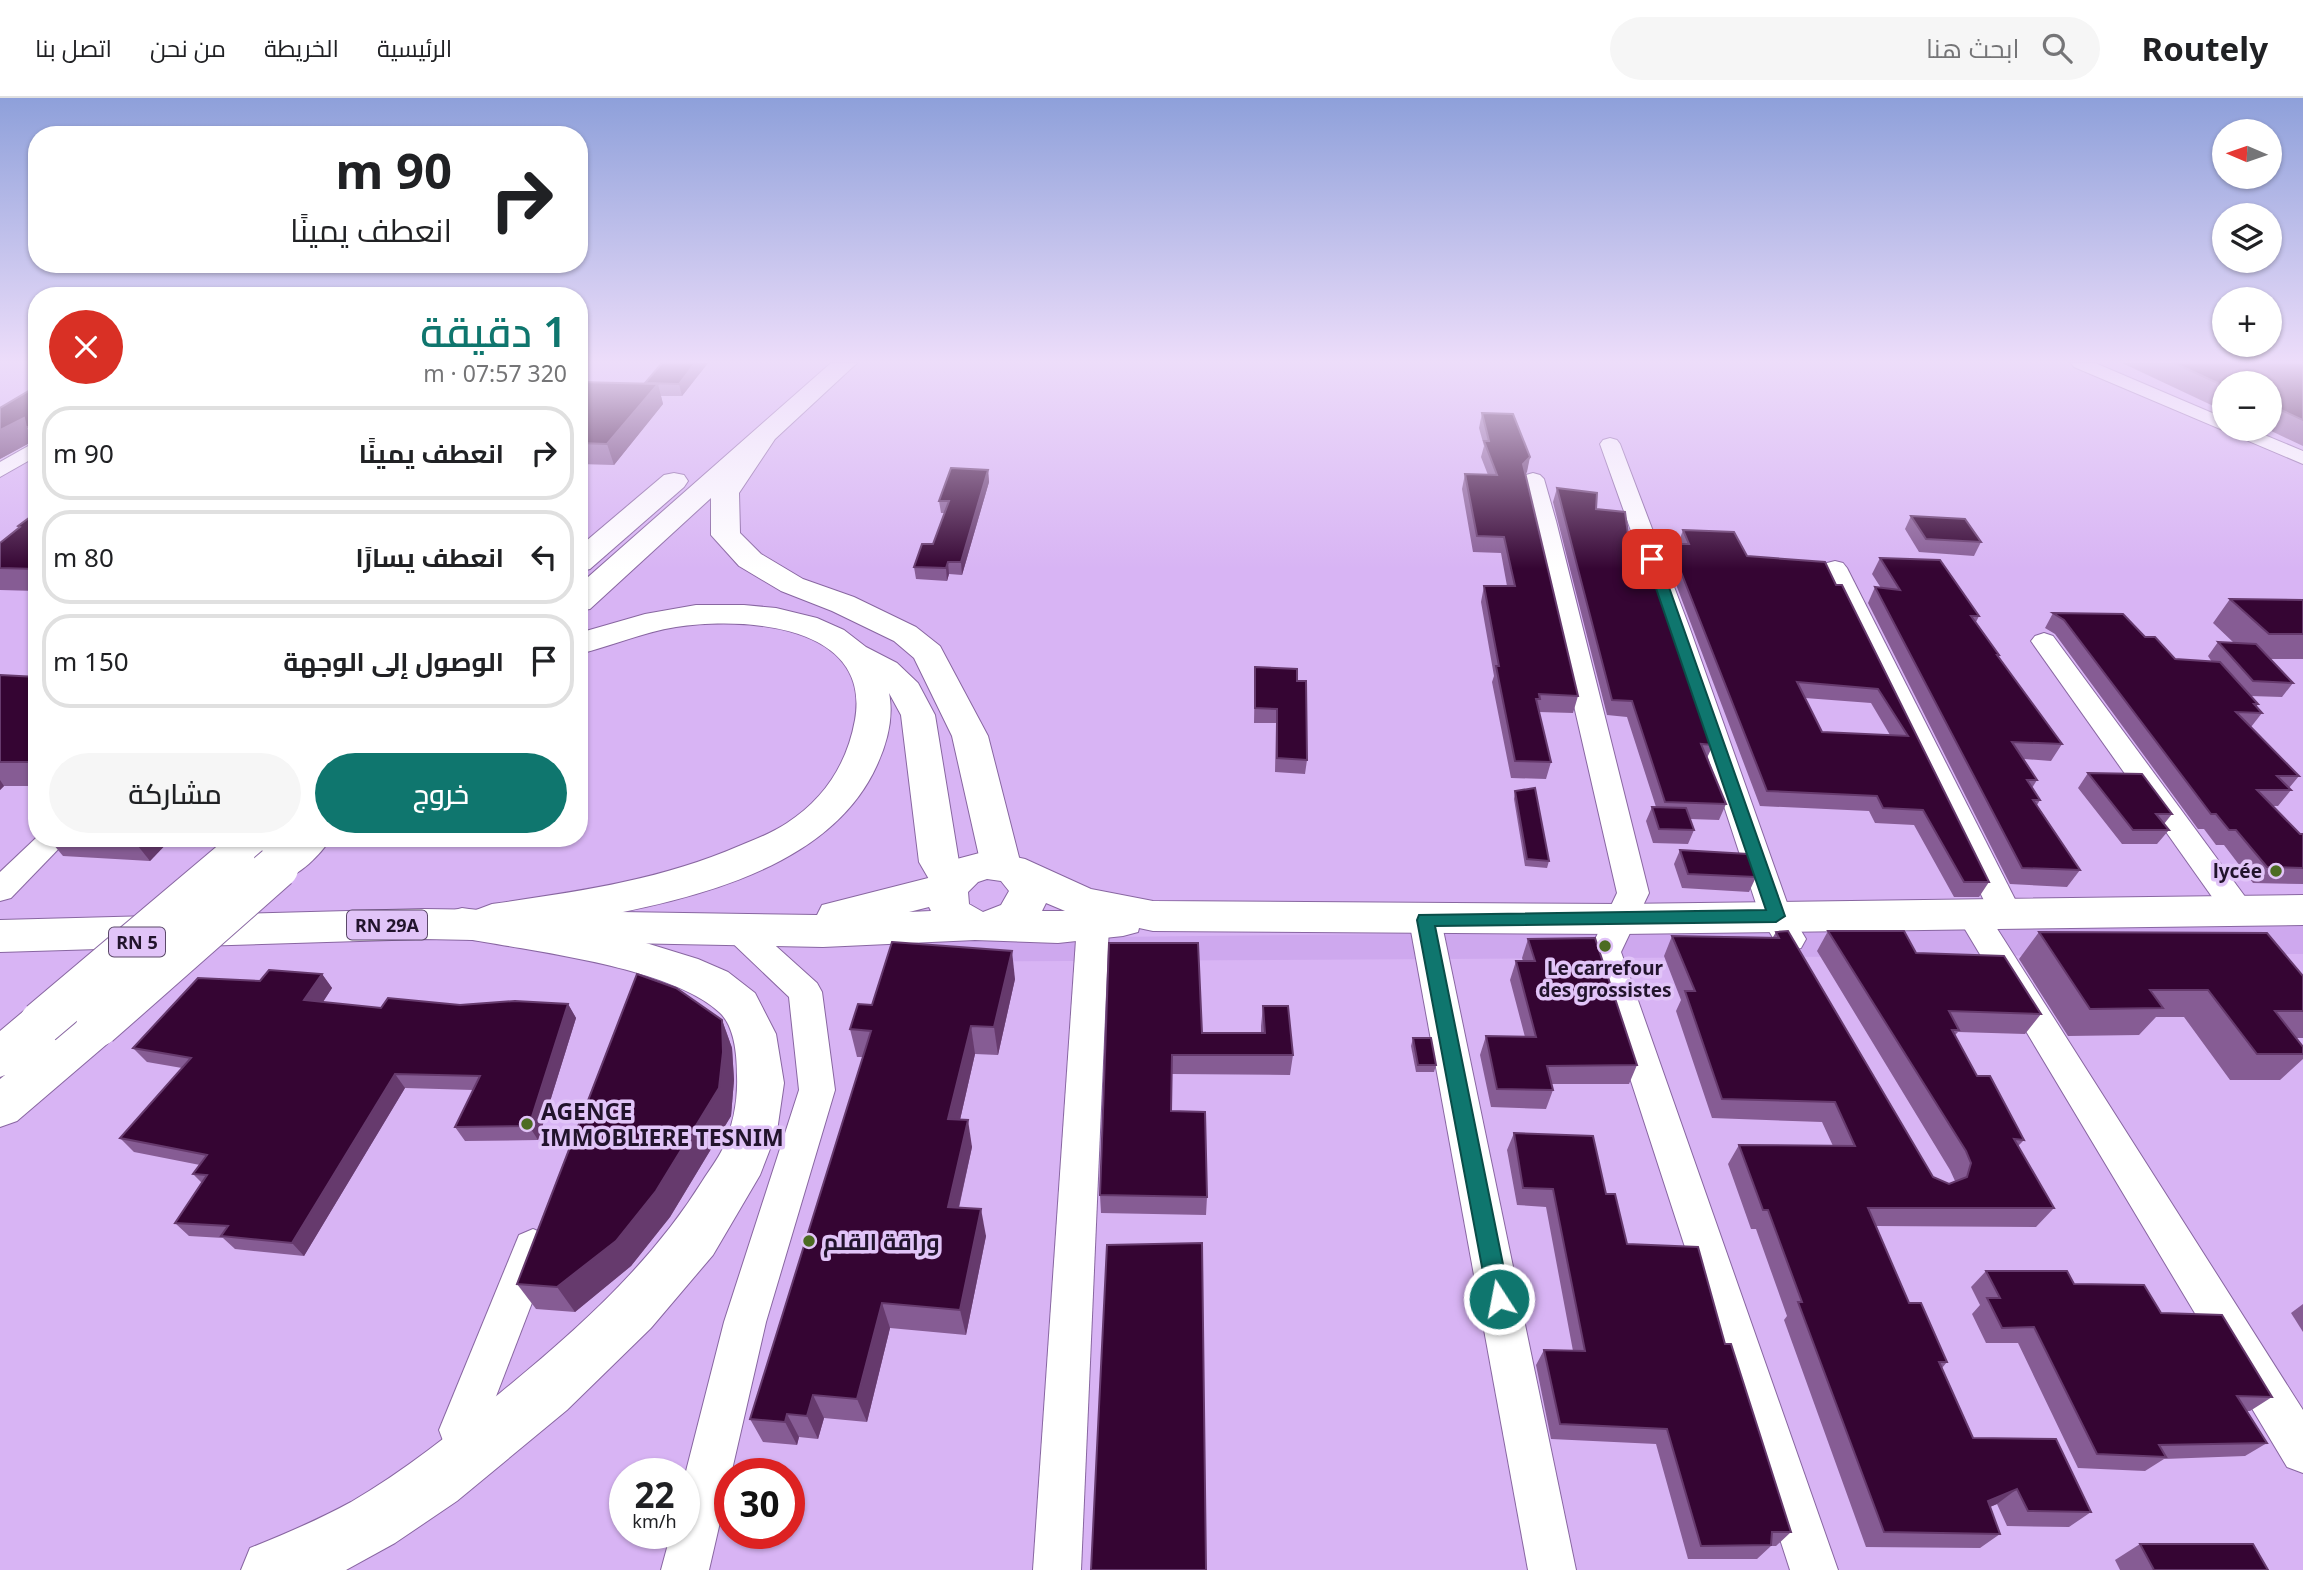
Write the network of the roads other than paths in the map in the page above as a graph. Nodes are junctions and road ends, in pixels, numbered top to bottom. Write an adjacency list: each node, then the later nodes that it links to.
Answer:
1 (768, 431): 21 (main road)
2 (731, 432): 6 (main road)
3 (767, 432): 14 (main road)
4 (2263, 441): 8 (street)
5 (1610, 444): 28 (street)
6 (716, 445)
7 (28, 453): 10 (street)
8 (2303, 458)
9 (695, 463): 12 (main road)
10 (0, 471)
11 (1533, 479): 29 (street)
12 (588, 555)
13 (1835, 568): 26 (street)
14 (588, 594)
15 (588, 641): 17 (main road)
16 (2044, 641): 24 (street)
17 (857, 654): 22 (main road); 31 (main road)
18 (45, 847): 23 (street)
19 (282, 847): 20 (main road, RN 5)
20 (256, 855): 37 (main road, RN 5, bridge); 38 (main road, RN 5, bridge)
21 (1013, 870): 22 (main road); 27 (main road); 33 (main road)
22 (950, 885): 33 (main road); 34 (main road)
23 (0, 890)
24 (2238, 910): 25 (main road); 26 (main road)
25 (2303, 910)
26 (1989, 913): 28 (main road); 41 (street)
27 (1153, 916): 30 (main road); 32 (main road)
28 (1776, 916): 29 (main road); 36 (street)
29 (1620, 919): 30 (main road); 46 (street)
30 (1425, 920): 45 (street)
31 (462, 923): 34 (main road, RN 29A); 35 (main road, RN 29A); 42 (main road)
32 (1093, 925): 33 (main road); 44 (street)
33 (982, 926): 34 (main road)
34 (755, 929): 43 (street)
35 (0, 936)
36 (1804, 962)
37 (0, 1058)
38 (0, 1107)
39 (543, 1221): 40 (street)
40 (461, 1430)
41 (2303, 1451)
42 (272, 1570)
43 (685, 1570)
44 (1057, 1570)
45 (1552, 1570)
46 (1814, 1570)

